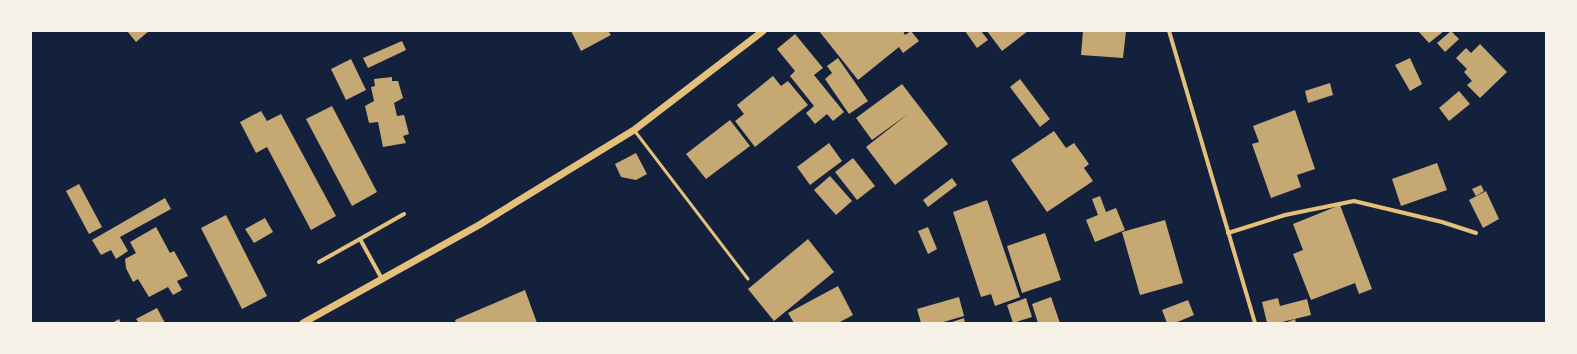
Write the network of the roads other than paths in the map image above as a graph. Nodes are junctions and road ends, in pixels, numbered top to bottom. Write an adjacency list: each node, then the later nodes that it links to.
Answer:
1 (763, 31): 3 (street)
2 (1169, 31): 5 (street)
3 (634, 130): 9 (street); 10 (lane)
4 (404, 214): 7 (street)
5 (1228, 233): 6 (street); 12 (street)
6 (1476, 233)
7 (360, 239): 8 (street); 9 (street)
8 (319, 262)
9 (382, 279): 11 (street)
10 (748, 279)
11 (303, 323)
12 (1255, 323)

